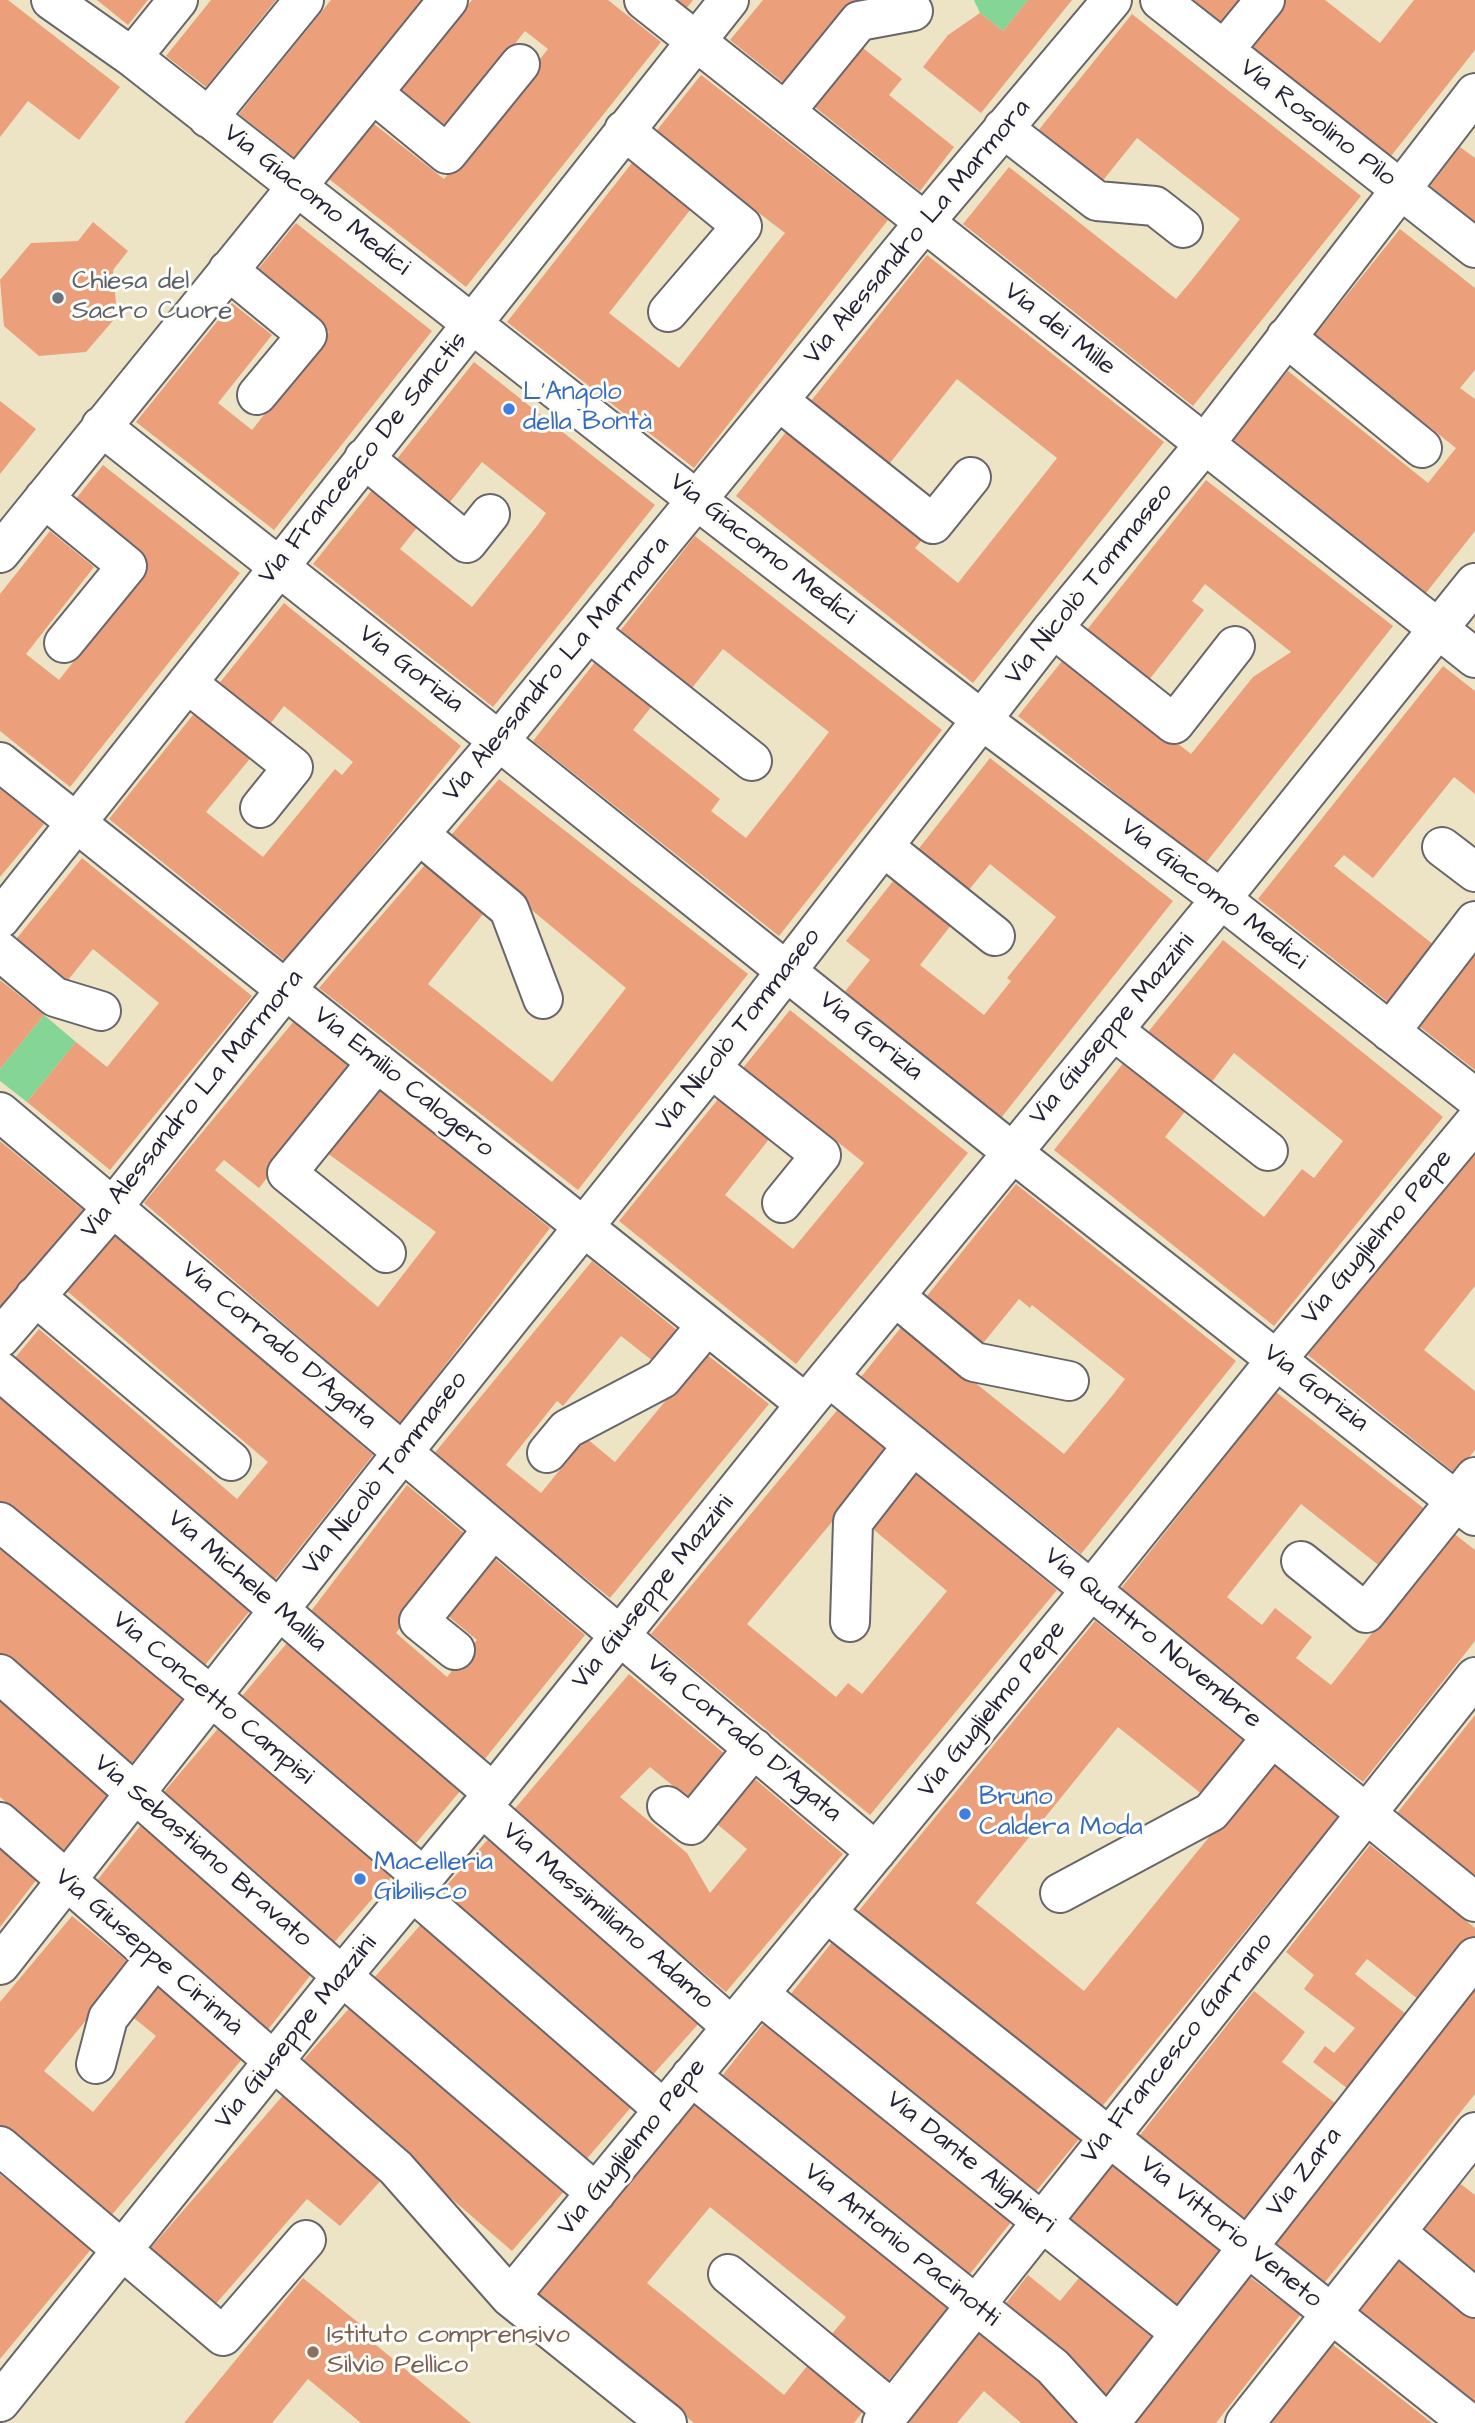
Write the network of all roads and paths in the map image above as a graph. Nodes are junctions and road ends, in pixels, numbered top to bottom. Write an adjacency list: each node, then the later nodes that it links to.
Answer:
1 (51, 0): 13 (street, Via Giacomo Medici)
2 (178, 0): 13 (street)
3 (304, 0): 18 (street)
4 (448, 0): 16 (street)
5 (644, 0): 11 (street, Via dei Mille)
6 (729, 0): 11 (street, Via Francesco De Sanctis)
7 (1112, 0): 19 (street, Via Alessandro La Marmora)
8 (1160, 0): 12 (street, Via Rosolino Pilo)
9 (1265, 0): 12 (street)
10 (913, 11): 17 (street)
11 (696, 42): 17 (street, Via dei Mille); 20 (street, Via Francesco De Sanctis)
12 (1224, 50): 23 (street, Via Rosolino Pilo)
13 (132, 57): 18 (street, Via Giacomo Medici)
14 (520, 64): 16 (street)
15 (1475, 93): 21 (street, Via Nicolò Tommaseo)
16 (374, 94): 22 (street)
17 (785, 112): 24 (street, Via dei Mille)
18 (208, 118): 22 (street, Via Giacomo Medici)
19 (1003, 128): 24 (street, Via Alessandro La Marmora); 25 (street)
20 (624, 130): 28 (street); 29 (street, Via Francesco De Sanctis)
21 (1463, 133): 23 (street, Via Nicolò Tommaseo)
22 (297, 186): 27 (street); 29 (street, Via Giacomo Medici)
23 (1400, 189): 26 (street, Via Rosolino Pilo); 30 (street, Via Nicolò Tommaseo)
24 (923, 223): 32 (street, Via Alessandro La Marmora); 34 (street, Via dei Mille)
25 (1184, 228)
26 (1475, 247)
27 (228, 270): 31 (street); 33 (street)
28 (668, 312)
29 (473, 323): 36 (street, Via Francesco De Sanctis); 39 (street, Via Giacomo Medici)
30 (1286, 337): 34 (street, Via Nicolò Tommaseo); 35 (street)
31 (257, 395)
32 (779, 401): 37 (street); 39 (street, Via Alessandro La Marmora)
33 (102, 426): 38 (street); 42 (street, Via Gorizia)
34 (1204, 445): 44 (street, Via Nicolò Tommaseo); 45 (street, Via dei Mille)
35 (1422, 448)
36 (363, 458): 40 (street); 42 (street, Via Francesco De Sanctis)
37 (971, 477)
38 (44, 498): 41 (street); 47 (street)
39 (698, 501): 46 (street, Via Alessandro La Marmora); 51 (street, Via Giacomo Medici)
40 (490, 514)
41 (0, 552)
42 (279, 566): 50 (street, Via Francesco De Sanctis); 52 (street, Via Gorizia)
43 (1475, 583): 45 (street, Via Giuseppe Mazzini)
44 (1053, 628): 48 (street); 51 (street, Via Nicolò Tommaseo)
45 (1438, 628): 49 (street, Via dei Mille); 61 (street, Via Giuseppe Mazzini)
46 (589, 632): 52 (street, Via Alessandro La Marmora); 53 (street)
47 (64, 643)
48 (1235, 646)
49 (1475, 658)
50 (187, 683): 55 (street); 56 (street, Via Francesco De Sanctis)
51 (982, 719): 58 (street, Via Nicolò Tommaseo); 61 (street, Via Giacomo Medici)
52 (499, 741): 57 (street, Via Alessandro La Marmora); 66 (street, Via Gorizia)
53 (752, 761)
54 (0, 762): 56 (street, Via Emilio Calogero)
55 (260, 808)
56 (77, 823): 62 (street, Via Francesco De Sanctis); 67 (street, Via Emilio Calogero)
57 (420, 835): 67 (street, Via Alessandro La Marmora); 68 (street)
58 (884, 846): 64 (street); 66 (street, Via Nicolò Tommaseo)
59 (1442, 847): 60 (street)
60 (1475, 872)
61 (1221, 899): 70 (street, Via Giuseppe Mazzini); 71 (street, Via Giacomo Medici)
62 (0, 919)
63 (1475, 921): 71 (street)
64 (995, 936)
65 (0, 951): 69 (street)
66 (787, 971): 73 (street, Via Nicolò Tommaseo); 78 (street, Via Gorizia)
67 (286, 989): 72 (street, Via Emilio Calogero); 80 (street, Via Alessandro La Marmora)
68 (543, 999)
69 (101, 1011)
70 (1113, 1030): 77 (street); 78 (street, Via Giuseppe Mazzini)
71 (1390, 1032): 74 (street, Via Giacomo Medici)
72 (377, 1062): 81 (street, Via Emilio Calogero); 82 (street)
73 (711, 1068): 79 (street); 81 (street, Via Nicolò Tommaseo)
74 (1475, 1098)
75 (0, 1112): 80 (street, Via Corrado D'Agata)
76 (1475, 1122): 87 (street, Via Guglielmo Pepe)
77 (1268, 1151)
78 (1012, 1152): 84 (street, Via Giuseppe Mazzini); 87 (street, Via Gorizia)
79 (782, 1203)
80 (113, 1207): 83 (street, Via Alessandro La Marmora); 92 (street, Via Corrado D'Agata)
81 (584, 1227): 85 (street, Via Emilio Calogero); 92 (street, Via Nicolò Tommaseo)
82 (386, 1253)
83 (35, 1296): 86 (street, Via Alessandro La Marmora); 94 (street)
84 (896, 1297): 89 (street); 90 (street, Via Giuseppe Mazzini)
85 (707, 1325): 90 (street, Via Emilio Calogero); 93 (street)
86 (0, 1338)
87 (1277, 1359): 95 (street, Via Gorizia); 99 (street, Via Guglielmo Pepe)
88 (0, 1371): 100 (street, Via Michele Mallia)
89 (1069, 1381)
90 (818, 1390): 91 (street, Via Quattro Novembre); 102 (street, Via Giuseppe Mazzini)
91 (913, 1445): 99 (street, Via Quattro Novembre); 101 (street)
92 (403, 1452): 97 (street, Via Corrado D'Agata); 100 (street, Via Nicolò Tommaseo)
93 (547, 1453)
94 (232, 1461)
95 (1469, 1498): 98 (street)
96 (0, 1522): 106 (street, Via Concetto Campisi)
97 (494, 1528): 102 (street, Via Corrado D'Agata); 103 (street)
98 (1300, 1561)
99 (1091, 1590): 107 (street, Via Quattro Novembre); 114 (street, Via Guglielmo Pepe)
100 (279, 1610): 106 (street, Via Nicolò Tommaseo); 110 (street, Via Michele Mallia)
101 (850, 1622)
102 (620, 1635): 108 (street, Via Corrado D'Agata); 110 (street, Via Giuseppe Mazzini)
103 (455, 1650)
104 (0, 1674): 109 (street, Via Sebastiano Bravato)
105 (1475, 1676): 111 (street, Via Francesco Garrano)
106 (212, 1696): 109 (street, Via Nicolò Tommaseo); 116 (street, Via Concetto Campisi)
107 (1272, 1737): 111 (street, Via Quattro Novembre); 117 (street)
108 (754, 1748): 113 (street); 114 (street, Via Corrado D'Agata)
109 (136, 1794): 115 (street, Via Nicolò Tommaseo); 123 (street, Via Sebastiano Bravato)
110 (487, 1800): 116 (street, Via Giuseppe Mazzini); 125 (street, Via Massimiliano Adamo)
111 (1366, 1813): 118 (street, Via Quattro Novembre); 130 (street, Via Francesco Garrano)
112 (0, 1822): 115 (street, Via Giuseppe Cirinnà)
113 (690, 1825)
114 (876, 1852): 119 (street, Via Guglielmo Pepe)
115 (68, 1881): 121 (street, Via Giuseppe Cirinnà); 122 (street, Via Nicolò Tommaseo)
116 (418, 1884): 123 (street, Via Giuseppe Mazzini); 129 (street, Via Concetto Campisi)
117 (1060, 1893)
118 (1475, 1902)
119 (827, 1912): 124 (street, Via Guglielmo Pepe); 130 (street, Via Vittorio Veneto)
120 (1475, 1957): 137 (street, Via Zara)
121 (155, 1958): 126 (street, Via Giuseppe Cirinnà); 127 (street)
122 (0, 1965)
123 (342, 1976): 126 (street, Via Giuseppe Mazzini); 133 (street, Via Sebastiano Bravato)
124 (759, 1994): 125 (street, Via Guglielmo Pepe); 134 (street, Via Dante Alighieri)
125 (732, 2027): 128 (street, Via Guglielmo Pepe)
126 (273, 2063): 138 (street, Via Giuseppe Mazzini); 140 (street, Via Giuseppe Cirinnà)
127 (96, 2064)
128 (691, 2076): 129 (street, Via Guglielmo Pepe); 142 (street, Via Antonio Pacinotti)
129 (664, 2110): 133 (street, Via Guglielmo Pepe)
130 (1108, 2136): 134 (street, Via Francesco Garrano); 137 (street, Via Vittorio Veneto)
131 (0, 2147): 138 (street)
132 (1469, 2152): 135 (street)
133 (596, 2193): 140 (street, Via Guglielmo Pepe)
134 (1041, 2221): 142 (street, Via Francesco Garrano); 144 (street, Via Dante Alighieri)
135 (1396, 2232): 141 (street); 143 (street)
136 (306, 2241): 138 (street)
137 (1247, 2246): 143 (street, Via Vittorio Veneto); 144 (street, Via Zara)
138 (122, 2249): 145 (street, Via Giuseppe Mazzini)
139 (728, 2274): 146 (street)
140 (510, 2297): 147 (street, Via Giuseppe Cirinnà)
141 (1475, 2298)
142 (975, 2306): 146 (street, Via Francesco Garrano); 148 (street, Via Antonio Pacinotti)
143 (1332, 2314): 150 (street); 151 (street, Via Vittorio Veneto)
144 (1180, 2333): 149 (street, Via Zara)
145 (0, 2402)
146 (887, 2416)
147 (667, 2423)
148 (1104, 2423)
149 (1111, 2423)
150 (1245, 2423)
151 (1469, 2423)

